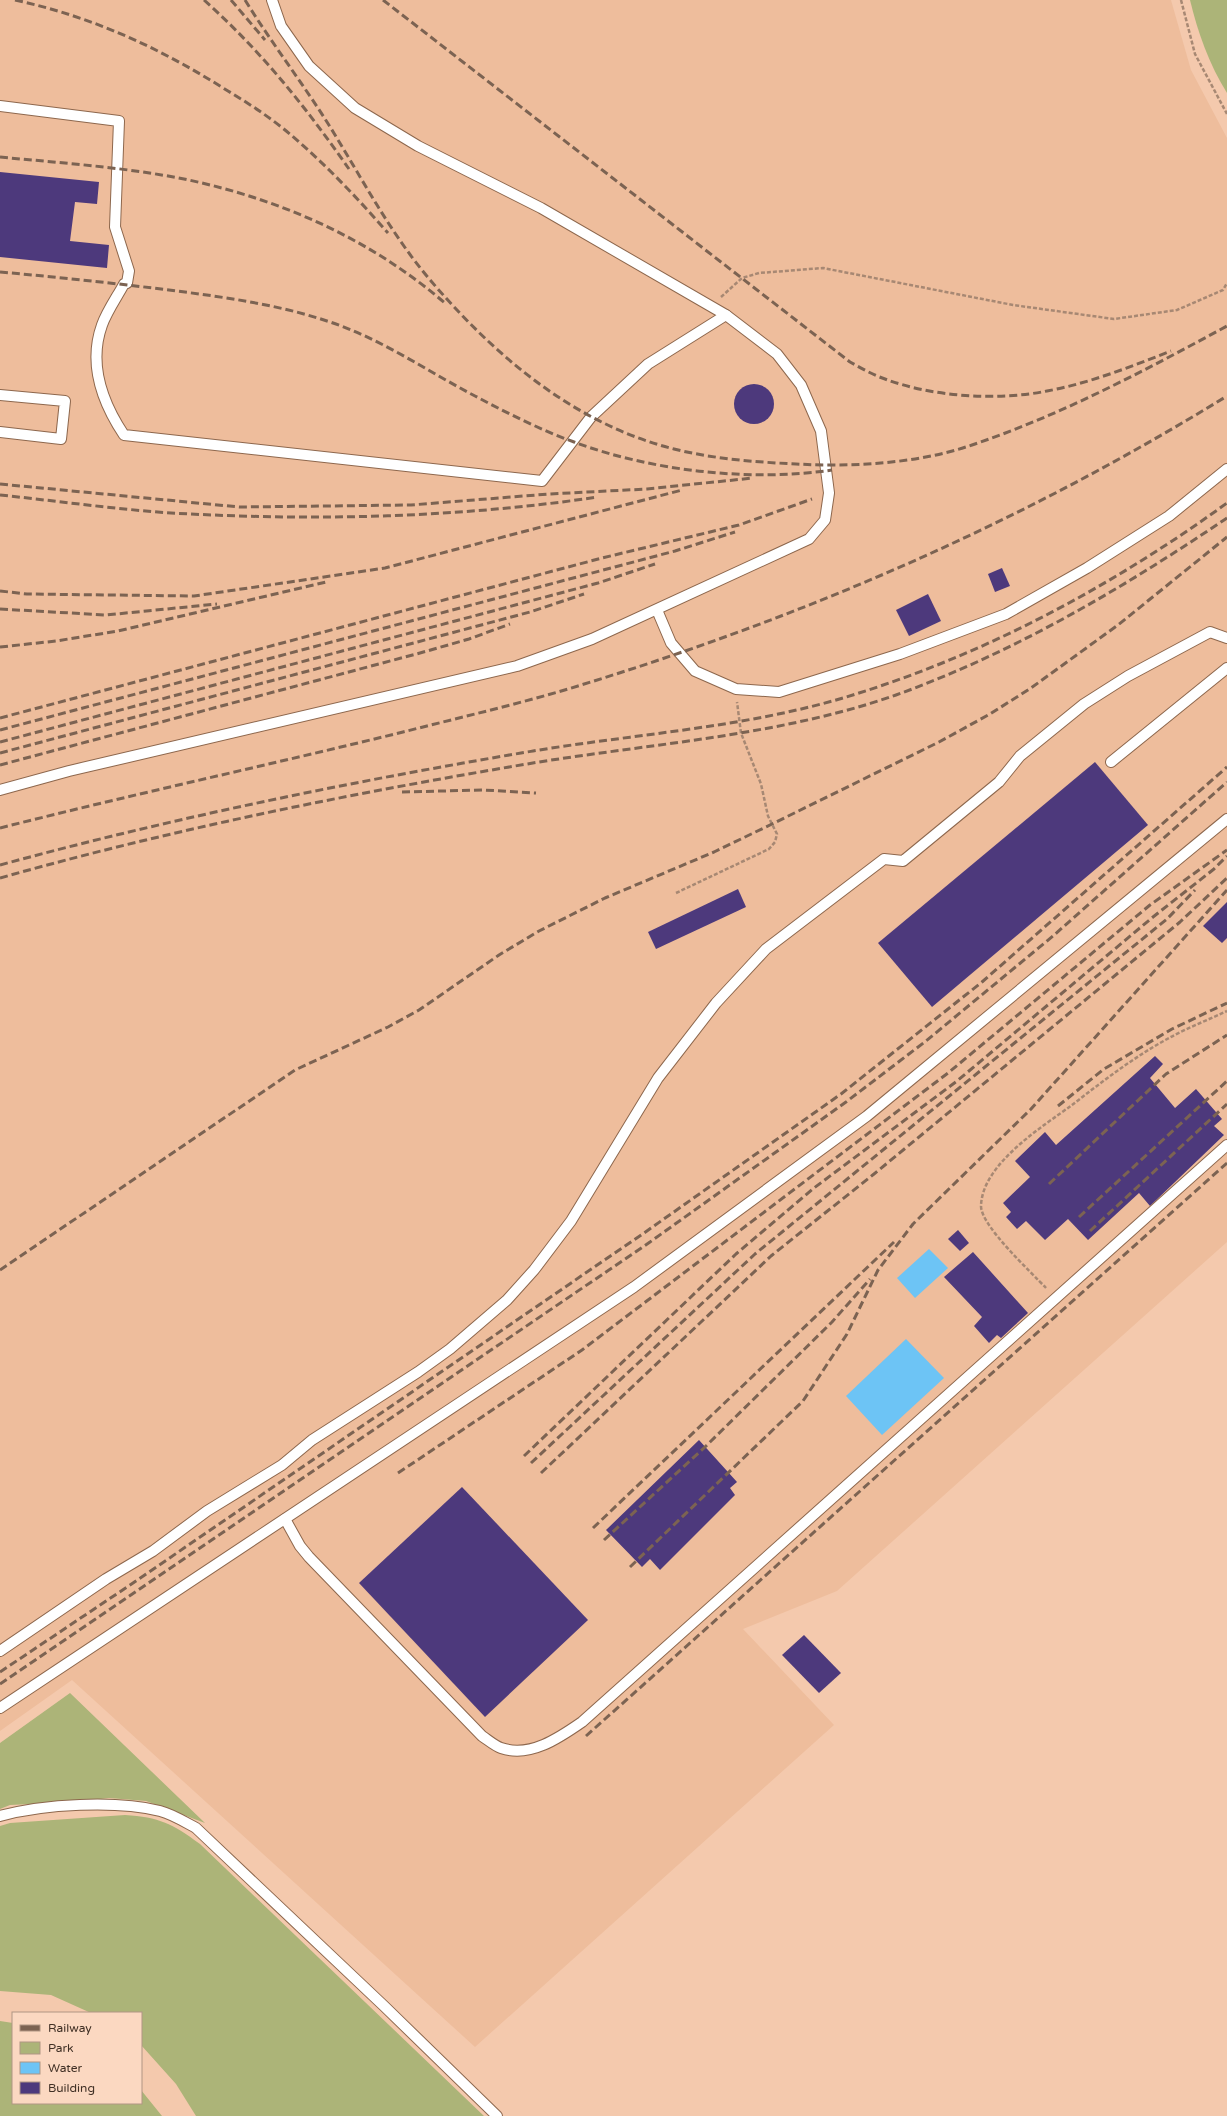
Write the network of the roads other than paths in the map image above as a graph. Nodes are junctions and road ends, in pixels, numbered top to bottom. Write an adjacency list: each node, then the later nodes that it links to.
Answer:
1 (272, 0): 3 (lane)
2 (0, 106): 3 (lane)
3 (726, 315): 7 (lane)
4 (0, 395): 5 (lane)
5 (0, 432)
6 (1227, 469): 7 (lane)
7 (657, 610): 11 (lane)
8 (1227, 638): 15 (lane)
9 (1227, 668): 10 (lane)
10 (1111, 762)
11 (0, 790)
12 (1227, 818): 14 (lane)
13 (1227, 1145): 14 (lane)
14 (285, 1519): 16 (lane)
15 (0, 1651)
16 (0, 1708)
17 (0, 1816): 18 (lane)
18 (497, 2116)

